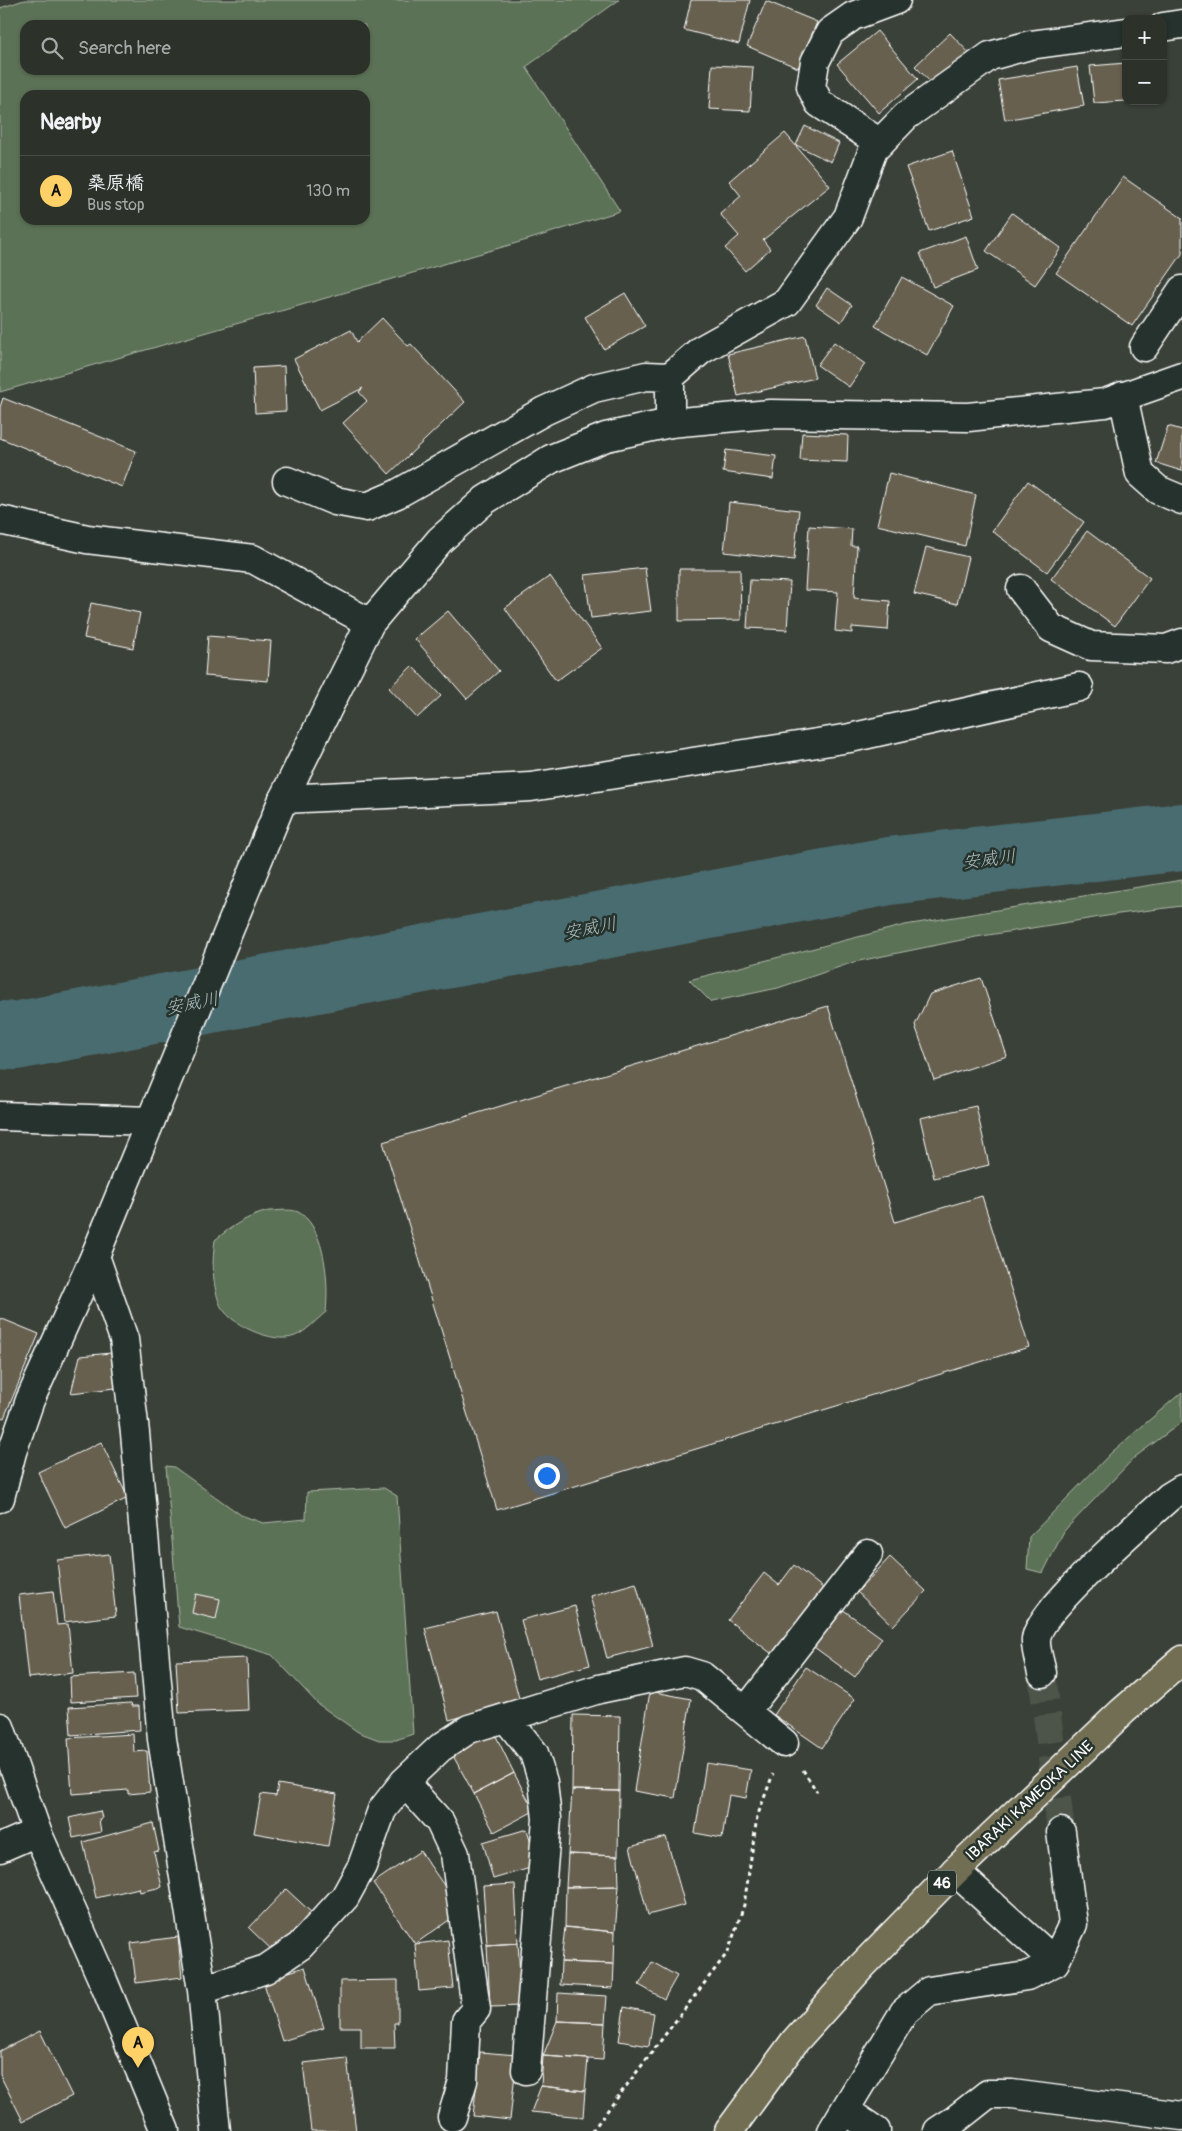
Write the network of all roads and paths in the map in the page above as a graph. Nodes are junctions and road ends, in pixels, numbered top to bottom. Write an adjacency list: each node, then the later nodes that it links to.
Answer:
1 (896, 0): 5 (street)
2 (1182, 24): 3 (street)
3 (1167, 26)
4 (1122, 33): 5 (street)
5 (880, 143): 9 (street)
6 (1182, 290): 7 (street)
7 (1144, 346)
8 (1182, 376): 10 (street)
9 (670, 377): 11 (street); 12 (street)
10 (1123, 396): 11 (street); 13 (street)
11 (670, 423): 16 (street)
12 (287, 481)
13 (1182, 500)
14 (0, 520): 16 (street)
15 (1021, 588): 17 (street)
16 (370, 623): 19 (street)
17 (1182, 643)
18 (1078, 687): 19 (street)
19 (282, 800): 20 (street)
20 (154, 1111): 21 (street); 22 (street)
21 (0, 1116)
22 (95, 1256): 24 (street); 38 (street)
23 (1182, 1488): 27 (street)
24 (0, 1498)
25 (868, 1554): 28 (street)
26 (1182, 1660): 36 (main road, IBARAKI KAMEOKA LINE / 46)
27 (1042, 1673)
28 (746, 1710): 29 (street); 31 (street)
29 (506, 1718): 32 (street); 39 (street)
30 (0, 1727): 33 (street)
31 (784, 1743): 45 (path)
32 (404, 1782): 38 (street); 40 (street)
33 (37, 1832): 35 (street); 43 (street)
34 (1061, 1832): 37 (street)
35 (0, 1848)
36 (955, 1870): 37 (street); 46 (main road, IBARAKI KAMEOKA LINE / 46)
37 (1055, 1962): 42 (street)
38 (202, 1990): 44 (street)
39 (526, 2070)
40 (452, 2117)
41 (1172, 2120): 48 (street)
42 (838, 2121): 47 (street)
43 (165, 2131)
44 (216, 2131)
45 (592, 2131)
46 (729, 2131)
47 (876, 2131)
48 (938, 2131)

